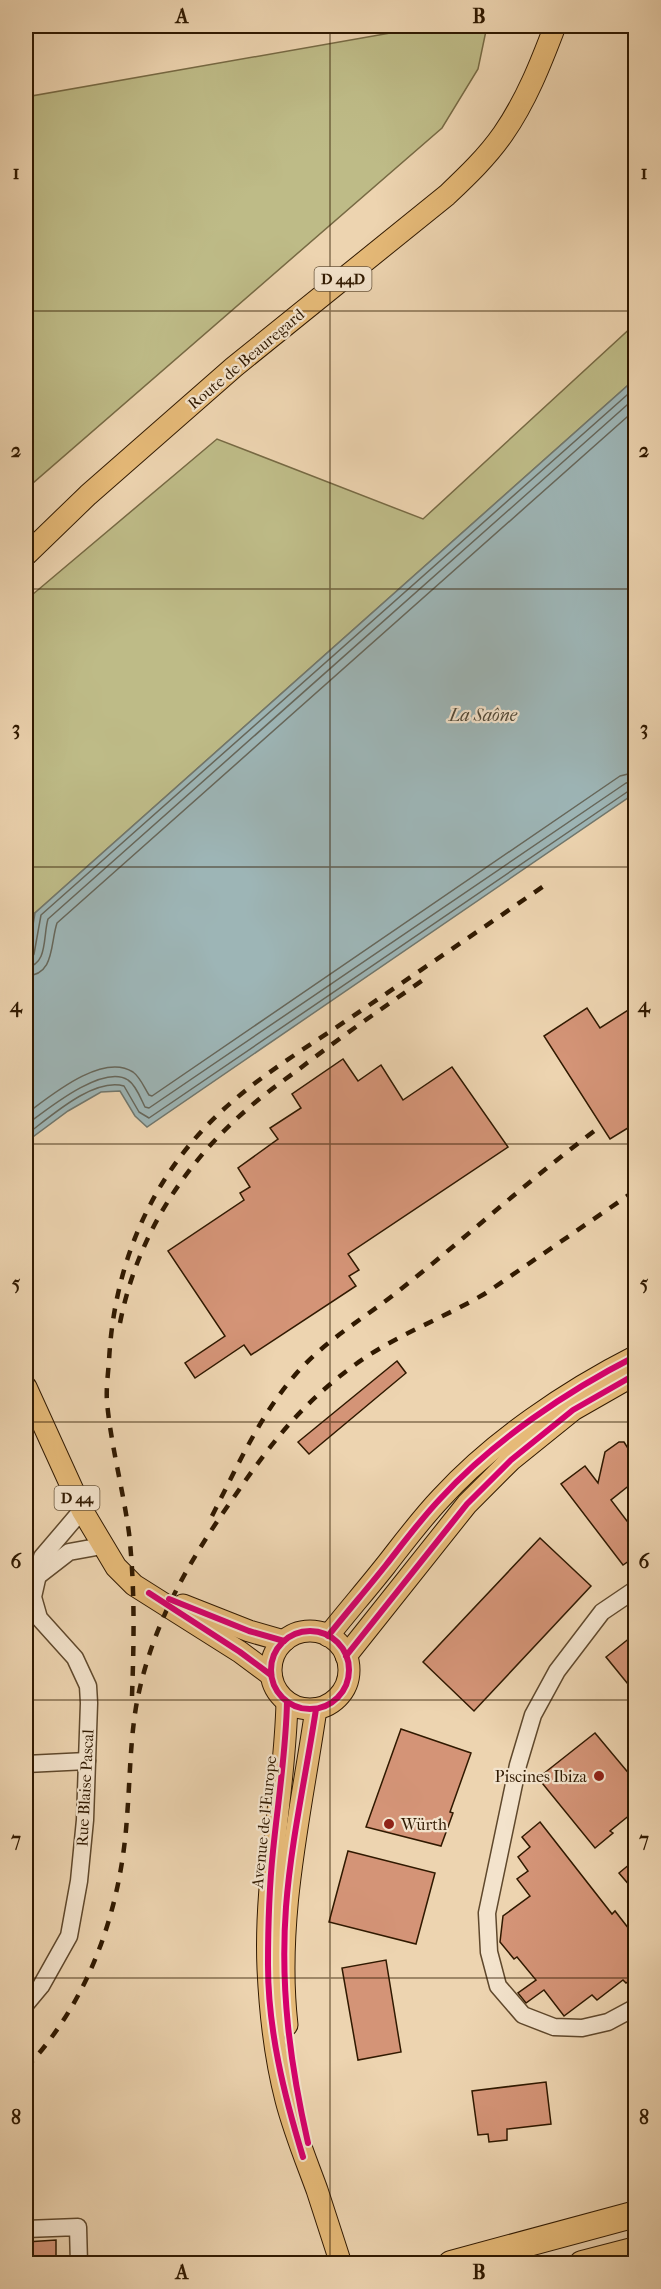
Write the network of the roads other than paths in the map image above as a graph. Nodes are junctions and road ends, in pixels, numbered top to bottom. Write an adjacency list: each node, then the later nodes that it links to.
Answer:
1 (555, 27): 2 (main road, Route de Beauregard / D 44D)
2 (88, 495): 3 (main road, D 44D); 4 (main road, D 44D)
3 (26, 541)
4 (26, 555)
5 (636, 1356): 13 (main road)
6 (636, 1374): 15 (main road)
7 (26, 1387): 8 (main road, D 44)
8 (82, 1510): 9 (main road, D 44); 10 (street, Rue Blaise Pascal)
9 (102, 1546): 10 (street); 12 (main road, D 44)
10 (38, 1576): 19 (street, Rue Blaise Pascal)
11 (636, 1589): 22 (street)
12 (148, 1593): 14 (main road, D 44); 16 (main road, D 44)
13 (328, 1636): 14 (main road); 15 (main road)
14 (284, 1641): 16 (main road)
15 (346, 1656): 18 (main road)
16 (272, 1675): 17 (main road)
17 (287, 1702): 18 (main road); 23 (main road, Avenue de l'Europe)
18 (316, 1709): 23 (main road, Avenue de l'Europe)
19 (87, 1761): 20 (street); 21 (street, Rue Blaise Pascal)
20 (26, 1764)
21 (26, 2004)
22 (636, 2007)
23 (308, 2161): 28 (main road)
24 (636, 2214): 29 (highway)
25 (26, 2229): 27 (street)
26 (636, 2250): 30 (highway)
27 (79, 2264)
28 (341, 2264)
29 (451, 2264)
30 (582, 2264)

